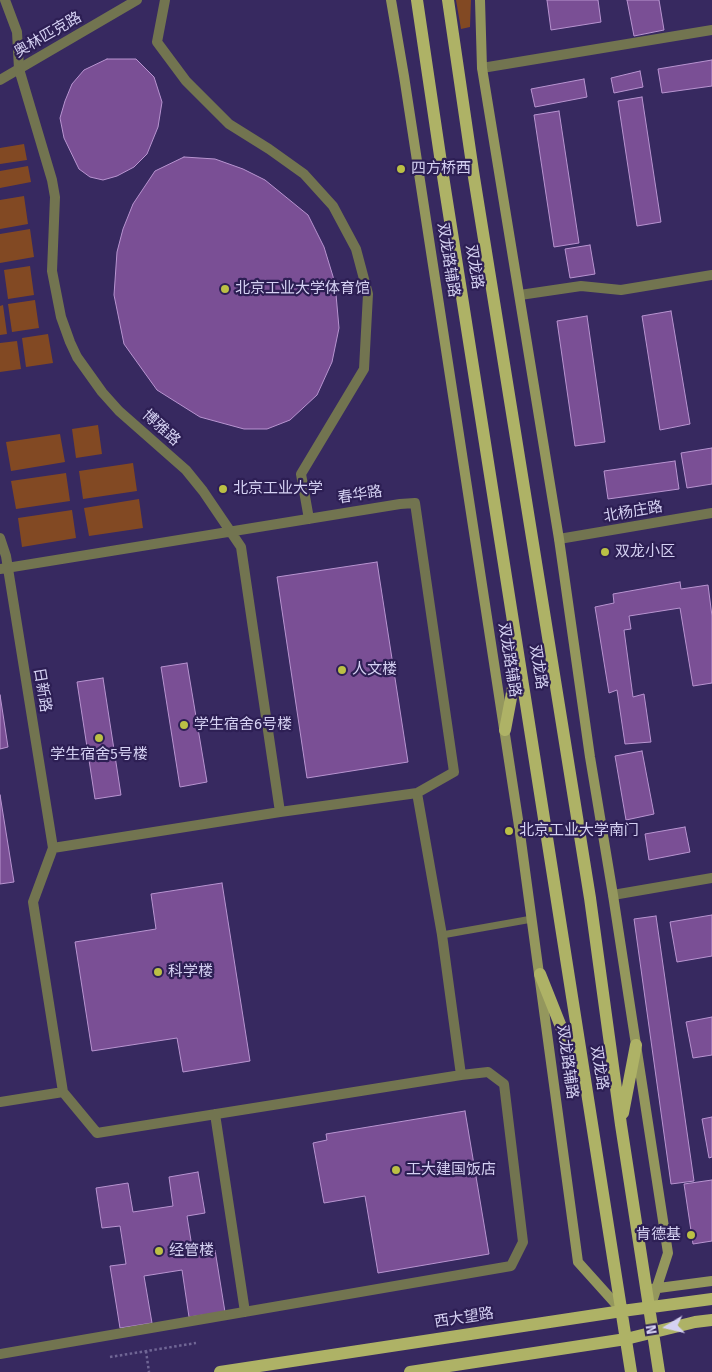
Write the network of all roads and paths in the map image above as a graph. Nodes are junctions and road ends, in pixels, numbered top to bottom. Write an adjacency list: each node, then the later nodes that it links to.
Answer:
1 (5, 0): 10 (street, 博雅路)
2 (137, 0): 10 (street, 奥林匹克路)
3 (166, 0): 15 (street)
4 (391, 0): 21 (main road, 双龙路辅路)
5 (418, 0): 20 (main road, 双龙路)
6 (448, 0): 36 (main road, 双龙路)
7 (480, 0): 9 (main road)
8 (712, 30): 9 (street)
9 (482, 68): 13 (main road)
10 (19, 69): 11 (street, 奥林匹克路); 16 (street, 博雅路)
11 (0, 80)
12 (712, 275): 13 (street)
13 (520, 295): 18 (main road)
14 (712, 513): 18 (street, 北杨庄路)
15 (310, 519): 16 (street, 春华路); 22 (street, 春华路)
16 (230, 531): 19 (street, 春华路); 23 (street, 博雅路)
17 (0, 538): 19 (street, 日新路)
18 (559, 539): 26 (main road)
19 (4, 568): 24 (street, 日新路)
20 (520, 656): 21 (main road); 32 (main road, 双龙路)
21 (505, 730): 27 (main road, 双龙路辅路)
22 (416, 793): 23 (street); 28 (street)
23 (280, 812): 24 (street)
24 (53, 848): 33 (street)
25 (712, 878): 26 (street)
26 (613, 896): 30 (main road)
27 (532, 919): 28 (lane); 29 (main road, 双龙路辅路)
28 (442, 936): 31 (street)
29 (540, 974): 32 (main road); 41 (main road, 双龙路辅路)
30 (636, 1045): 36 (main road); 38 (main road)
31 (461, 1075): 35 (street); 42 (street)
32 (586, 1088): 41 (main road, 双龙路)
33 (63, 1092): 34 (street); 35 (street)
34 (0, 1102)
35 (215, 1114): 42 (street)
36 (621, 1125): 38 (main road, 双龙路)
37 (712, 1281): 38 (main road)
38 (652, 1289): 40 (main road, 双龙路)
39 (712, 1299): 40 (main road, 西大望路)
40 (650, 1308): 41 (main road, 西大望路); 44 (main road, 双龙路)
41 (622, 1311): 45 (main road, 双龙路); 51 (main road, 西大望路)
42 (245, 1312): 48 (street)
43 (712, 1320): 44 (main road)
44 (653, 1333): 45 (main road); 54 (main road, 双龙路)
45 (626, 1339): 52 (main road); 53 (main road, 双龙路)
46 (196, 1343): 47 (path)
47 (146, 1351): 49 (path); 50 (path, bridge)
48 (0, 1354)
49 (110, 1357)
50 (149, 1372)
51 (220, 1372)
52 (410, 1372)
53 (631, 1372)
54 (659, 1372)

